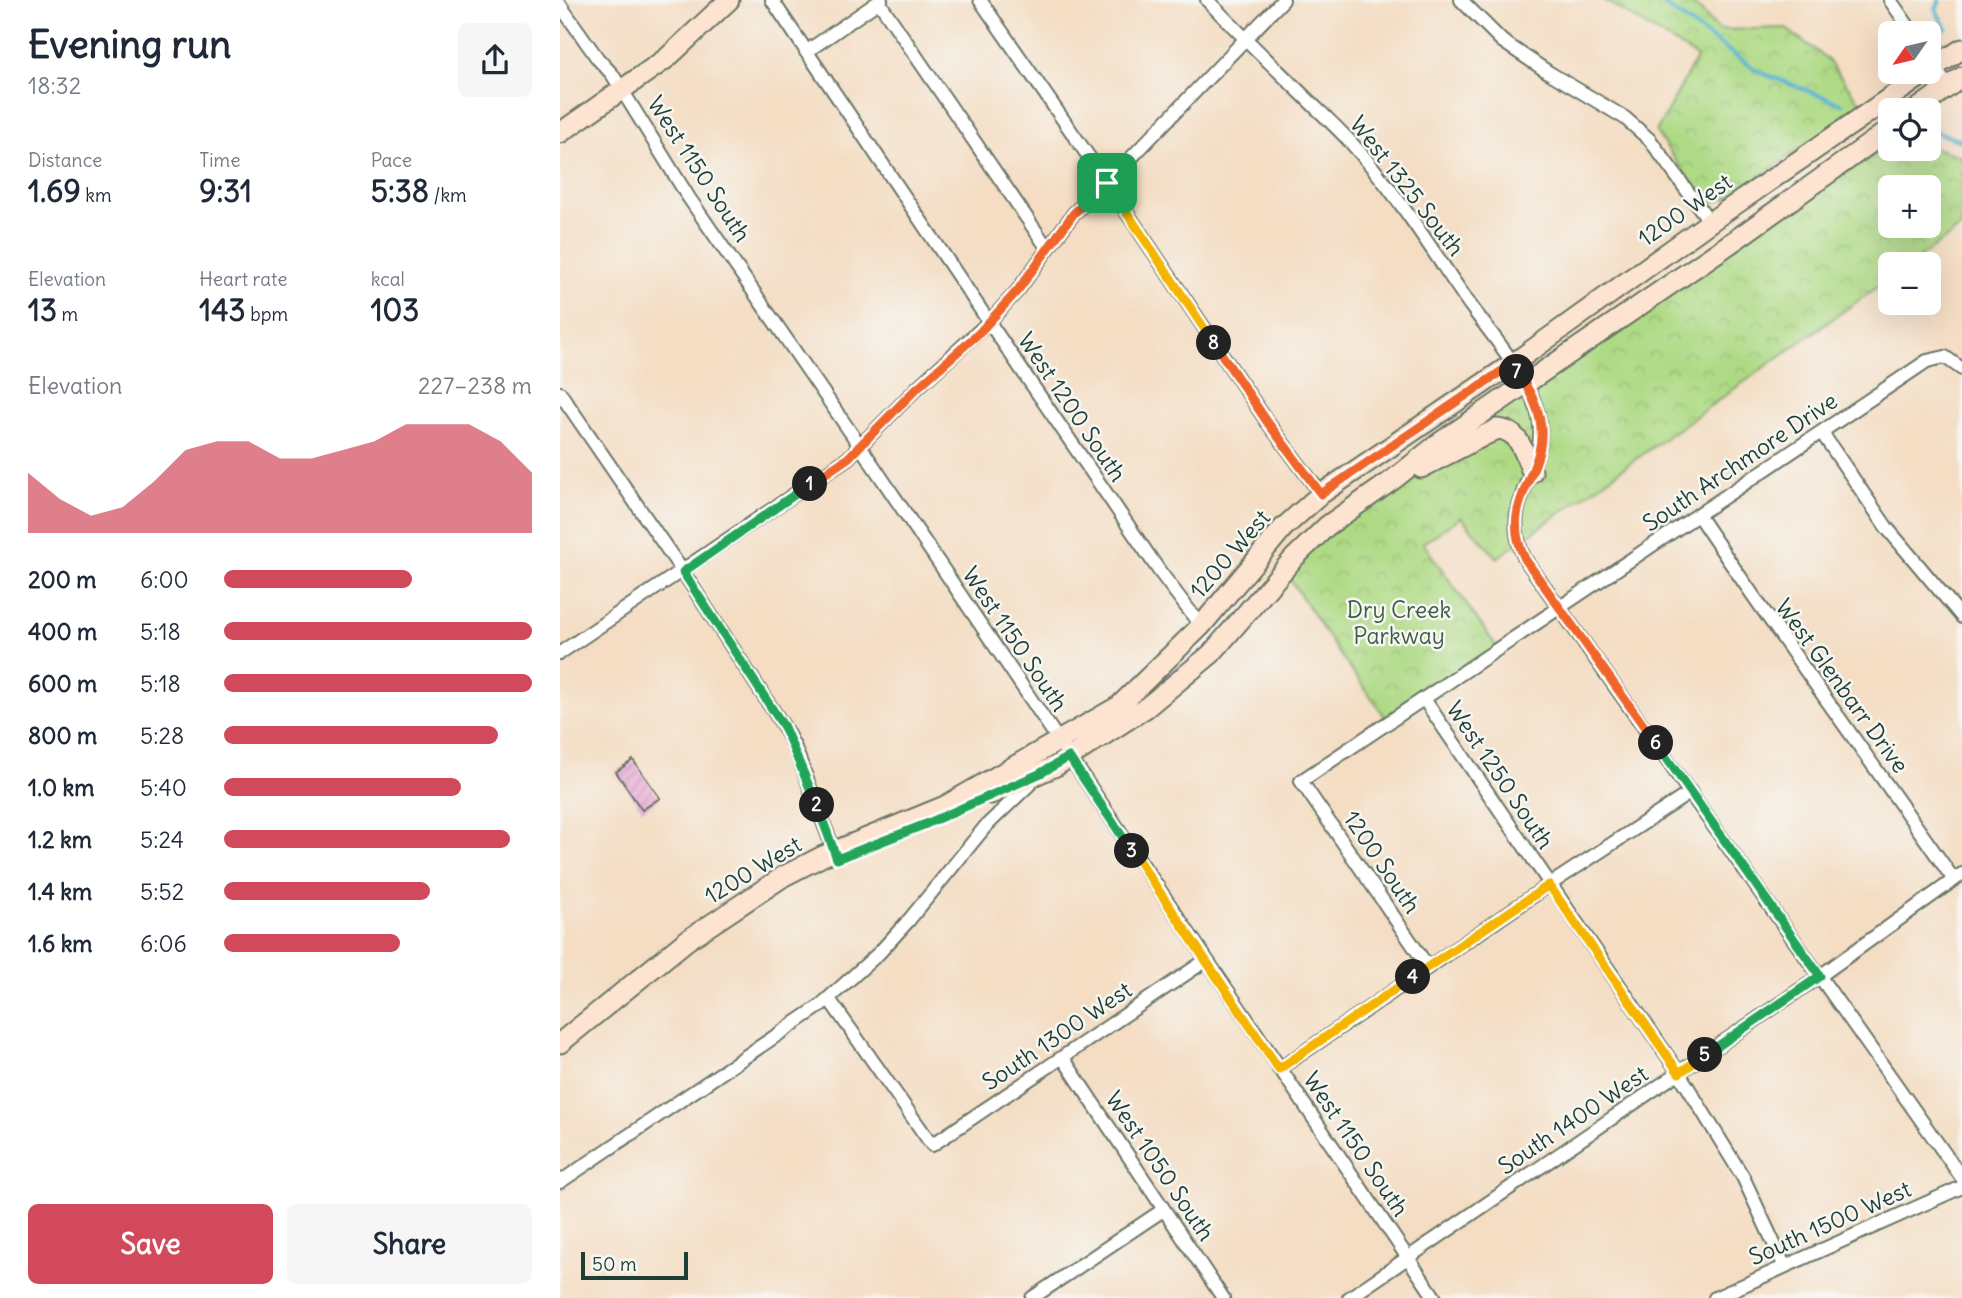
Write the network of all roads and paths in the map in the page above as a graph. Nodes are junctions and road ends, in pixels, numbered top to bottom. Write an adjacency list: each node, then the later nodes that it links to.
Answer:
1 (729, 0): 17 (street)
2 (772, 0): 13 (street, West 1200 South)
3 (980, 0): 21 (street)
4 (1207, 0): 11 (street, West 1325 South)
5 (1283, 0): 11 (street)
6 (1461, 0): 22 (street)
7 (1890, 0): 10 (street)
8 (880, 1): 13 (street); 23 (street)
9 (560, 5): 17 (street, West 1150 South)
10 (1905, 21)
11 (1245, 38): 21 (street); 25 (street, West 1325 South)
12 (1962, 49): 14 (street, 1200 West)
13 (806, 52): 24 (street, West 1200 South)
14 (1941, 61)
15 (1955, 82): 18 (street)
16 (1906, 84): 22 (street, 1200 West)
17 (623, 90): 19 (street); 30 (street, West 1150 South)
18 (1933, 98)
19 (560, 133)
20 (1878, 138): 27 (street, 1200 West)
21 (1107, 183): 23 (street); 33 (street)
22 (1710, 222): 25 (street, 1200 West)
23 (1048, 249): 24 (street)
24 (989, 323): 30 (street); 38 (street, West 1200 South)
25 (1512, 364): 27 (street, West 1325 South); 33 (street, 1200 West)
26 (1962, 369): 29 (street, South Archmore Drive)
27 (1525, 384): 31 (street, West 1325 South); 32 (street, 1200 West)
28 (560, 393): 35 (street)
29 (1822, 433): 34 (street, South Archmore Drive); 37 (street)
30 (860, 446): 35 (street); 41 (street, West 1150 South)
31 (1532, 472): 32 (street); 36 (street, West 1325 South)
32 (1394, 479): 41 (street, 1200 West)
33 (1321, 494): 38 (street, 1200 West)
34 (1698, 515): 36 (street, South Archmore Drive); 46 (street, West Glenbarr Drive)
35 (683, 572): 39 (street); 45 (street)
36 (1560, 608): 40 (street, South Archmore Drive); 44 (street, West 1325 South)
37 (1962, 617)
38 (1201, 626): 41 (street, 1200 West)
39 (560, 653)
40 (1423, 699): 43 (street, South Archmore Drive); 47 (street, West 1250 South)
41 (1064, 750): 42 (street, 1200 West); 45 (street, 1200 West); 48 (street, West 1150 South)
42 (1039, 774): 45 (street, 1200 West); 51 (street)
43 (1301, 781): 49 (street, 1200 South)
44 (1691, 792): 47 (street); 50 (street, West 1325 South)
45 (836, 855): 52 (street, 1200 West); 53 (street, 1200 West)
46 (1958, 877): 50 (street, South 1400 West)
47 (1549, 885): 49 (street); 56 (street, West 1250 South)
48 (1205, 961): 54 (street, South 1300 West); 55 (street, West 1150 South)
49 (1428, 967): 55 (street)
50 (1820, 976): 56 (street, South 1400 West); 57 (street, West 1325 South)
51 (829, 999): 54 (street, South 1300 West); 58 (street)
52 (560, 1043)
53 (560, 1057)
54 (1063, 1058): 60 (street, West 1050 South)
55 (1279, 1069): 61 (street, West 1150 South)
56 (1679, 1073): 61 (street, South 1400 West); 62 (street, West 1250 South)
57 (1962, 1178)
58 (560, 1182)
59 (1962, 1187): 62 (street, South 1500 West)
60 (1163, 1210): 63 (street); 64 (street, West 1050 South)
61 (1408, 1257): 65 (street, South 1400 West); 66 (street, West 1150 South)
62 (1784, 1265): 67 (street, South 1500 West)
63 (1032, 1298)
64 (1223, 1298)
65 (1349, 1298)
66 (1435, 1298)
67 (1715, 1298)

